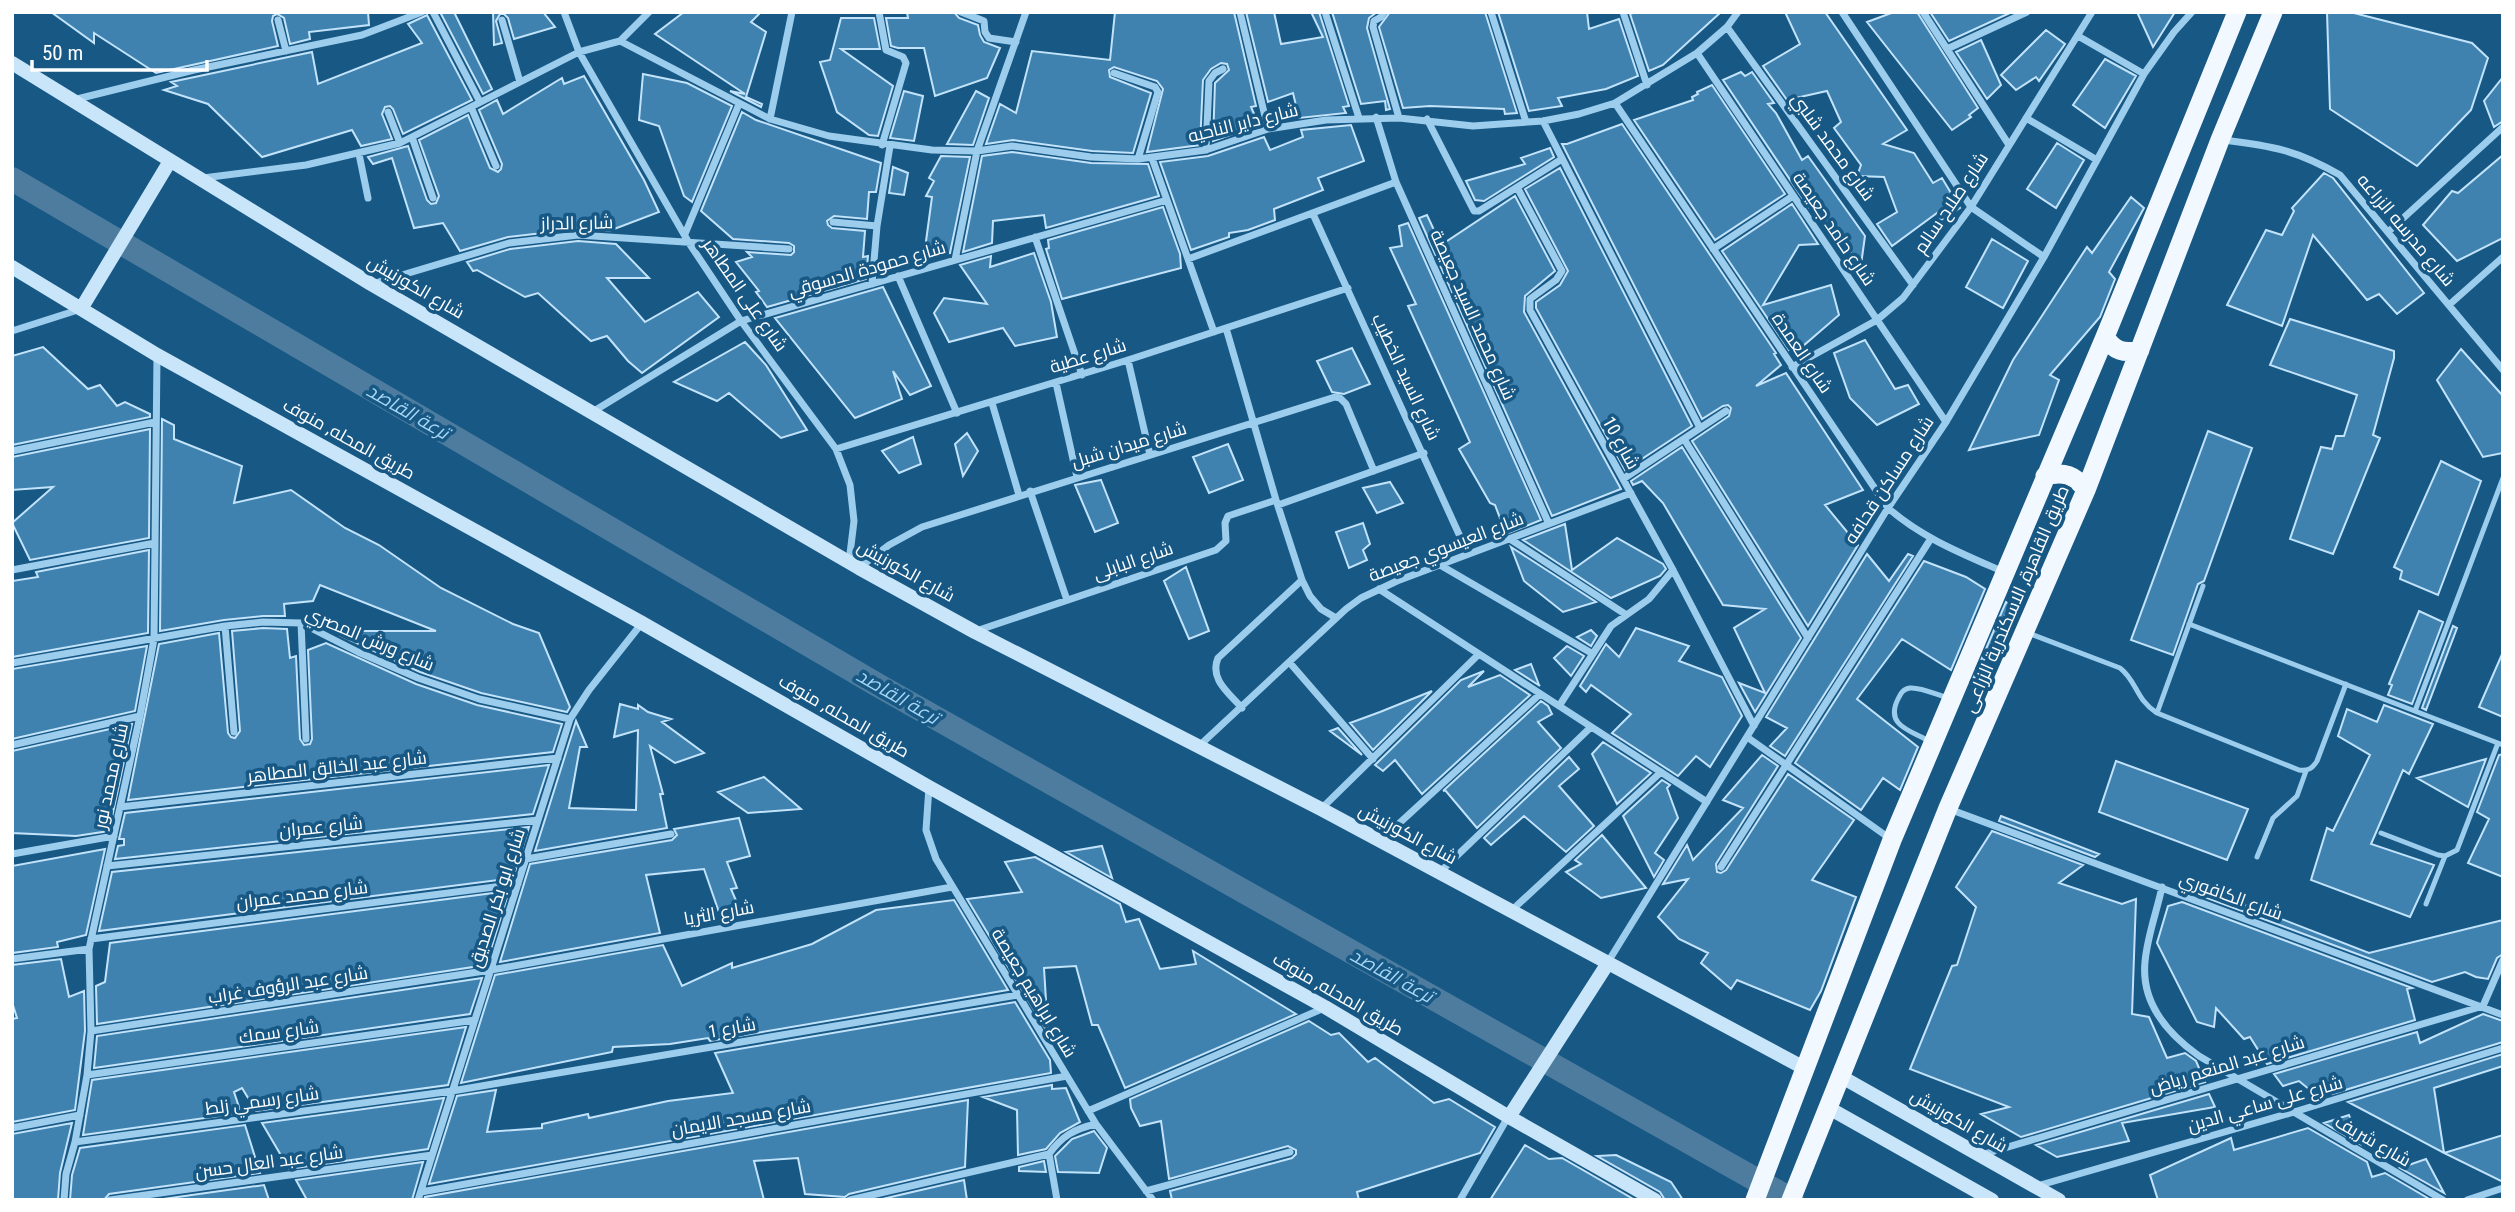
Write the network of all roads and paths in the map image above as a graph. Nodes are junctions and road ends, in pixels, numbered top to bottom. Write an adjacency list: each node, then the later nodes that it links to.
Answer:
1 (422, 12): 30 (street)
2 (433, 12): 40 (street)
3 (564, 12): 31 (street)
4 (649, 12): 27 (street)
5 (792, 12): 49 (street)
6 (879, 12): 58 (street)
7 (961, 12): 22 (street)
8 (1026, 12): 28 (street)
9 (1240, 12): 54 (street)
10 (1325, 12): 46 (street)
11 (1384, 12): 47 (street)
12 (1491, 12): 52 (street)
13 (1623, 12): 38 (street)
14 (1738, 12): 25 (street, شارع داير الناحيه)
15 (1842, 12): 76 (street)
16 (1923, 12): 29 (street)
17 (2092, 12): 26 (street, شارع صلاح سالم)
18 (2192, 12): 36 (street, شارع مساكن قحافه)
19 (2237, 12): 103 (highway, طريق القاهرة, الاسكندرية الزراعى)
20 (2273, 12): 56 (highway, طريق القاهرة, الاسكندرية الزراعى)
21 (2022, 13): 29 (street)
22 (984, 16): 28 (street)
23 (278, 20): 30 (street)
24 (502, 20): 37 (street)
25 (1727, 27): 32 (street, شارع داير الناحيه); 94 (street, شارع محمد شلبي)
26 (2078, 36): 36 (street); 48 (street, شارع صلاح سالم)
27 (620, 40): 31 (street); 42 (street, شارع داير الناحيه)
28 (1016, 43): 60 (street)
29 (1947, 49): 59 (street)
30 (286, 51): 39 (street)
31 (579, 52): 37 (street); 81 (street, شارع على المطاهر)
32 (1697, 53): 38 (street, شارع داير الناحيه); 72 (street, شارع حامد جعيصة)
33 (12, 63): 39 (main road, شارع الكورنيش)
34 (1223, 69): 61 (street)
35 (1114, 73): 64 (street)
36 (2144, 74): 66 (street, شارع مساكن قحافه)
37 (520, 82): 40 (street)
38 (1647, 85): 41 (street, شارع داير الناحيه)
39 (72, 100): 67 (main road, شارع الكورنيش)
40 (480, 102): 43 (street)
41 (1615, 103): 51 (street, شارع داير الناحيه); 85 (street, شارع العمدة)
42 (739, 104): 49 (street, شارع داير الناحيه); 81 (street)
43 (471, 107): 55 (street); 68 (street)
44 (388, 112): 57 (street)
45 (1376, 117): 46 (street, شارع داير الناحيه); 47 (street, شارع داير الناحيه); 70 (street, شارع محمد السيد جعيصة)
46 (1359, 118): 54 (street, شارع داير الناحيه)
47 (1399, 118): 50 (street, شارع داير الناحيه)
48 (2026, 118): 59 (street, شارع صلاح سالم); 66 (street)
49 (771, 119): 58 (street, شارع داير الناحيه)
50 (1427, 119): 52 (street, شارع داير الناحيه); 71 (street)
51 (1543, 121): 52 (street, شارع داير الناحيه); 65 (street)
52 (1525, 122)
53 (2503, 127): 80 (street)
54 (1268, 129): 61 (street, شارع داير الناحيه)
55 (412, 137): 57 (street); 74 (street)
56 (2220, 139): 80 (street, شارع مدرسه الزراعه); 104 (highway, طريق القاهرة, الاسكندرية الزراعى)
57 (400, 143): 62 (street)
58 (886, 145): 60 (street, شارع داير الناحيه); 79 (street)
59 (2009, 145): 76 (street, شارع صلاح سالم)
60 (977, 150): 64 (street, شارع داير الناحيه); 89 (street)
61 (1206, 150): 63 (street, شارع داير الناحيه)
62 (359, 154): 69 (street); 73 (street)
63 (1152, 158): 64 (street, شارع داير الناحيه); 75 (street)
64 (1138, 159)
65 (1562, 159): 71 (street); 118 (street)
66 (2097, 160): 86 (street, شارع مساكن قحافه)
67 (170, 161): 69 (main road, شارع الكورنيش); 97 (main road)
68 (496, 166)
69 (198, 178): 92 (main road, شارع الكورنيش)
70 (1396, 182): 77 (street); 135 (street, شارع محمد السيد جعيصة)
71 (1517, 187): 128 (street, شارع 10)
72 (1793, 196): 85 (street); 98 (street, شارع حامد جعيصة)
73 (368, 198)
74 (433, 198)
75 (1167, 200): 82 (street, شارع حمودة الدسوقي); 88 (street)
76 (1971, 206): 86 (street); 94 (street, شارع صلاح سالم)
77 (1313, 214): 88 (street); 95 (street, شارع السيد الخطيب)
78 (833, 222): 79 (street)
79 (877, 226): 93 (street)
80 (2388, 232): 96 (street, شارع مدرسه الزراعه)
81 (685, 234): 83 (street, شارع على المطاهر)
82 (1035, 237): 89 (street, شارع حمودة الدسوقي); 109 (street)
83 (689, 243): 84 (street, شارع الدراز); 92 (street, شارع الدراز); 99 (street, شارع على المطاهر)
84 (789, 249)
85 (1713, 249): 107 (street, شارع العمدة)
86 (2044, 257): 116 (street, شارع مساكن قحافه)
87 (2503, 257): 96 (street)
88 (1188, 259): 102 (street)
89 (955, 260): 91 (street, شارع حمودة الدسوقي)
90 (12, 267): 97 (main road, طريق المحله, منوف)
91 (898, 276): 93 (street, شارع حمودة الدسوقي); 114 (street)
92 (372, 284): 112 (main road, شارع الكورنيش)
93 (872, 284): 99 (street, شارع حمودة الدسوقي)
94 (1913, 285): 98 (street, شارع صلاح سالم)
95 (1348, 288): 100 (street, شارع عطية); 122 (street, شارع السيد الخطيب)
96 (2449, 305): 108 (street, شارع مدرسه الزراعه)
97 (81, 309): 101 (street); 105 (main road, طريق المحله, منوف)
98 (1877, 320): 107 (street, شارع صلاح سالم); 116 (street, شارع حامد جعيصة)
99 (741, 321): 112 (street, شارع حمودة الدسوقي); 120 (street, شارع على المطاهر)
100 (1226, 328): 102 (street, شارع عطية); 117 (street)
101 (12, 331)
102 (1214, 332): 106 (street, شارع عطية)
103 (2105, 337): 104 (highway); 125 (highway, طريق القاهرة, الاسكندرية الزراعى)
104 (2140, 350): 129 (highway, طريق القاهرة, الاسكندرية الزراعى)
105 (157, 355): 115 (street, شارع محمد نور); 151 (main road, طريق المحله, منوف)
106 (1128, 360): 109 (street, شارع عطية); 123 (street)
107 (1793, 367): 134 (street, شارع العمدة)
108 (2503, 370)
109 (1082, 375): 110 (street, شارع عطية)
110 (1056, 383): 111 (street, شارع عطية); 126 (street)
111 (992, 403): 114 (street, شارع عطية); 132 (street)
112 (594, 411): 140 (main road, شارع الكورنيش)
113 (1726, 411): 118 (street)
114 (957, 413): 120 (street, شارع عطية)
115 (155, 422): 121 (street); 138 (street, شارع محمد نور)
116 (1946, 422): 134 (street, شارع مساكن قحافه)
117 (1254, 423): 123 (street, شارع ميدان شبل); 124 (street, شارع ميدان شبل); 133 (street)
118 (1700, 428): 119 (street)
119 (1685, 439): 128 (street); 157 (street)
120 (836, 449): 140 (street, شارع على المطاهر)
121 (12, 451)
122 (1424, 453): 124 (street); 139 (street, شارع السيد الخطيب)
123 (1150, 455): 126 (street, شارع ميدان شبل)
124 (1374, 471): 133 (street)
125 (2045, 476): 129 (highway); 144 (highway, طريق القاهرة, الاسكندرية الزراعى)
126 (1077, 477): 130 (street, شارع ميدان شبل)
127 (2503, 478): 168 (lane)
128 (1623, 479): 131 (street, شارع 10)
129 (2086, 490): 156 (highway, طريق القاهرة, الاسكندرية الزراعى)
130 (1030, 491): 132 (street, شارع ميدان شبل); 148 (street)
131 (1631, 493): 135 (street, شارع العيسوي جعيصة); 143 (street, شارع 10)
132 (1019, 495): 140 (street, شارع ميدان شبل)
133 (1277, 503): 145 (street); 148 (street, شارع البابلى)
134 (1888, 508): 137 (street, شارع العمدة); 157 (street, شارع مساكن قحافه)
135 (1549, 524): 136 (street, شارع العيسوي جعيصة)
136 (1510, 538): 139 (street, شارع العيسوي جعيصة); 149 (street)
137 (1930, 540): 144 (street, شارع العمدة); 183 (street)
138 (155, 543): 142 (street); 158 (street, شارع محمد نور)
139 (1468, 554): 141 (street, شارع العيسوي جعيصة)
140 (854, 565): 155 (main road, شارع الكورنيش)
141 (1440, 565): 147 (street, شارع العيسوي جعيصة); 160 (street)
142 (12, 570)
143 (1673, 570): 149 (street); 172 (street, شارع 10)
144 (2005, 573): 165 (highway, طريق القاهرة, الاسكندرية الزراعى)
145 (1302, 580): 150 (street); 167 (street)
146 (2203, 586): 153 (lane)
147 (1379, 589): 150 (street, شارع العيسوي جعيصة); 159 (street)
148 (1067, 600): 155 (street, شارع البابلى)
149 (1625, 614): 160 (street)
150 (1336, 618): 162 (street, شارع العيسوي جعيصة)
151 (642, 623): 171 (street, شارع ابو بكر الصديق); 186 (main road, طريق المحله, منوف)
152 (300, 624): 154 (street, شارع ورش المصري); 171 (street, شارع ورش المصري); 176 (street)
153 (2189, 624): 163 (lane); 169 (lane)
154 (225, 626): 158 (street, شارع ورش المصري); 174 (street)
155 (975, 632): 180 (main road, شارع الكورنيش)
156 (2025, 632): 169 (lane); 189 (highway, طريق القاهرة, الاسكندرية الزراعى)
157 (1808, 638): 172 (street, شارع مساكن قحافه)
158 (155, 639): 161 (street, شارع ورش المصري); 170 (street, شارع محمد نور)
159 (1479, 654): 164 (street); 182 (street)
160 (1593, 654): 166 (street)
161 (12, 663)
162 (1290, 663): 167 (street, شارع العيسوي جعيصة); 182 (street)
163 (2347, 684): 168 (lane); 184 (lane)
164 (1540, 694): 166 (street); 196 (street)
165 (1951, 699): 177 (highway, طريق القاهرة, الاسكندرية الزراعى); 177 (lane)
166 (1559, 706): 173 (street)
167 (1242, 708): 180 (street, شارع العيسوي جعيصة)
168 (2415, 711): 178 (lane)
169 (2157, 713): 184 (lane)
170 (140, 716): 179 (street); 188 (street, شارع محمد نور)
171 (570, 719): 181 (street, شارع ابو بكر الصديق)
172 (1754, 726): 175 (street, شارع مساكن قحافه)
173 (1591, 727): 185 (street); 203 (street)
174 (234, 732)
175 (1747, 737): 183 (street); 187 (street, شارع مساكن قحافه)
176 (306, 739)
177 (1933, 743): 195 (highway, طريق القاهرة, الاسكندرية الزراعى)
178 (2500, 744): 198 (lane)
179 (12, 745)
180 (1198, 746): 190 (main road, شارع الكورنيش)
181 (558, 758): 188 (street, شارع عبد الخالق المطاهر); 191 (street, شارع ابو بكر الصديق)
182 (1373, 759): 190 (street)
183 (1786, 765): 195 (street); 202 (street)
184 (2306, 771): 199 (lane)
185 (1661, 772): 187 (street); 208 (street)
186 (929, 787): 205 (street, شارع ابراهيم جعيصة); 217 (main road, طريق المحله, منوف)
187 (1707, 802): 213 (street, شارع مساكن قحافه)
188 (120, 807): 194 (street, شارع محمد نور)
189 (1948, 808): 206 (street, شارع الكافوري); 225 (highway, طريق القاهرة, الاسكندرية الزراعى)
190 (1321, 809): 196 (main road, شارع الكورنيش)
191 (538, 820): 200 (street, شارع ابو بكر الصديق); 201 (street, شارع عمران)
192 (2381, 833): 198 (lane)
193 (671, 834): 200 (street)
194 (114, 836): 197 (street); 201 (street, شارع محمد نور)
195 (1892, 840): 222 (highway, طريق القاهرة, الاسكندرية الزراعى)
196 (1380, 841): 203 (main road, شارع الكورنيش)
197 (12, 854)
198 (2445, 856): 207 (lane)
199 (2257, 857)
200 (526, 859): 204 (street, شارع ابو بكر الصديق)
201 (107, 866): 209 (street, شارع محمد نور)
202 (1721, 867)
203 (1439, 873): 208 (main road, شارع الكورنيش)
204 (518, 884): 209 (street, شارع محمد عمران); 214 (street, شارع ابو بكر الصديق)
205 (952, 887): 214 (street, شارع الثريا); 215 (street, شارع ابراهيم جعيصة)
206 (2162, 887): 216 (street, شارع الكافوري); 226 (street, شارع شريف)
207 (2426, 904)
208 (1511, 911): 213 (main road, شارع الكورنيش)
209 (91, 939): 210 (street, شارع محمد نور)
210 (89, 949): 211 (street); 220 (street, شارع محمد نور)
211 (12, 959)
212 (2503, 960): 216 (street)
213 (1608, 963): 222 (main road, شارع الكورنيش); 232 (main road)
214 (491, 970): 219 (street, شارع ابو بكر الصديق); 220 (street, شارع عبد الرؤوف غراب)
215 (1018, 995): 224 (street, شارع ابراهيم جعيصة); 227 (street, شارع 1)
216 (2483, 1006): 218 (street, شارع الكافوري); 226 (street, شارع عبد المنعم رياض)
217 (1325, 1007): 229 (street); 232 (main road, طريق المحله, منوف)
218 (2503, 1015)
219 (475, 1020): 223 (street, شارع سمك); 227 (street, شارع ابو بكر الصديق)
220 (91, 1031): 223 (street, شارع محمد نور)
221 (2503, 1048): 230 (street, شارع على ساعي الدين)
222 (1805, 1069): 252 (highway, طريق القاهرة, الاسكندرية الزراعى)
223 (87, 1075): 231 (street, شارع محمد نور)
224 (1066, 1076): 229 (street, شارع ابراهيم جعيصة); 243 (street, شارع مسجد الايمان)
225 (1840, 1076): 228 (highway, طريق القاهرة, الاسكندرية الزراعى); 239 (main road, شارع الكورنيش)
226 (2236, 1078): 230 (street, شارع شريف); 239 (street, شارع عبد المنعم رياض)
227 (452, 1091): 235 (street, شارع رسمي زلط); 238 (street, شارع ابو بكر الصديق)
228 (1827, 1107): 253 (highway, طريق القاهرة, الاسكندرية الزراعى); 254 (main road)
229 (1088, 1111): 233 (street, شارع ابراهيم جعيصة)
230 (2294, 1112): 240 (street, شارع على ساعي الدين); 256 (street, شارع شريف)
231 (80, 1115): 234 (street); 235 (street, شارع محمد نور)
232 (1509, 1117): 250 (street); 251 (main road, طريق المحله, منوف)
233 (1096, 1124): 237 (street); 242 (street, شارع ابراهيم جعيصة)
234 (12, 1128)
235 (75, 1142): 245 (street, شارع محمد نور)
236 (1290, 1152): 242 (street)
237 (1049, 1154): 244 (street); 247 (street)
238 (432, 1155): 243 (street, شارع ابو بكر الصديق); 246 (street, شارع عبد العال حسن)
239 (1981, 1155): 240 (main road, شارع الكورنيش)
240 (2035, 1186): 255 (main road, شارع الكورنيش)
241 (2503, 1188): 257 (street)
242 (1146, 1191): 249 (street, شارع ابراهيم جعيصة)
243 (420, 1196)
244 (1056, 1198): 248 (street)
245 (64, 1200)
246 (110, 1200)
247 (849, 1200)
248 (1046, 1200)
249 (1153, 1200)
250 (1461, 1200)
251 (1656, 1200)
252 (1755, 1200)
253 (1791, 1200)
254 (1993, 1200)
255 (2059, 1200)
256 (2443, 1200)
257 (2467, 1200)

